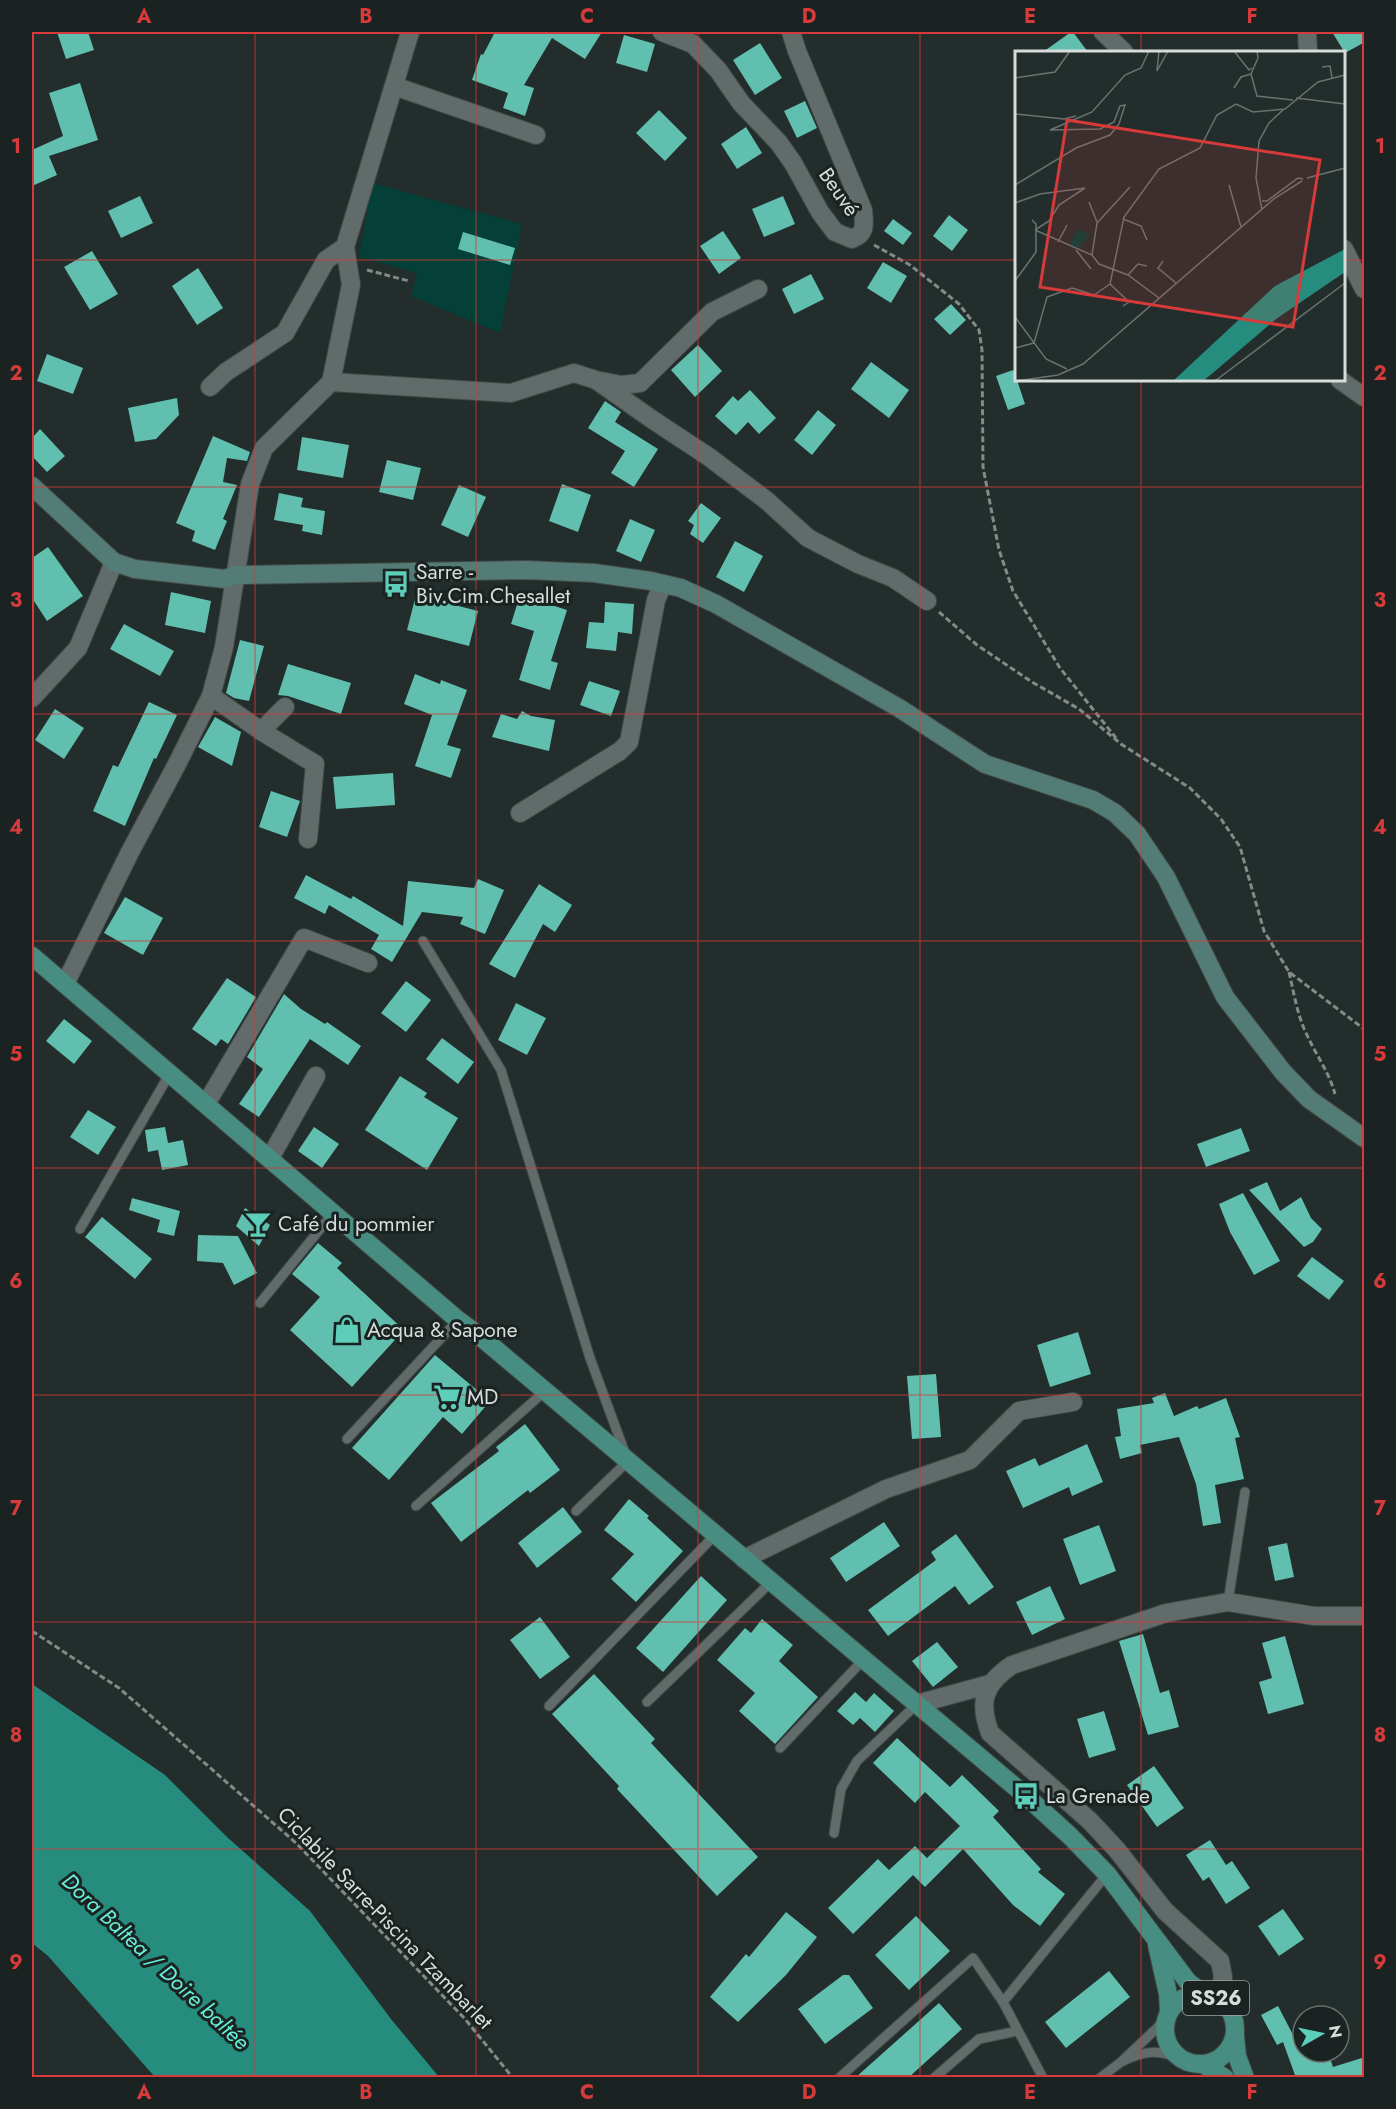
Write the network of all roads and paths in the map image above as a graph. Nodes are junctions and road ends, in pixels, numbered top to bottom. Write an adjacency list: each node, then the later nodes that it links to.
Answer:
1 (410, 32): 8 (street)
2 (662, 32): 10 (street, Beuvé)
3 (791, 32): 10 (street, Beuvé)
4 (1103, 32): 6 (street)
5 (1307, 32): 7 (street)
6 (1123, 51)
7 (1308, 51)
8 (394, 86): 9 (street); 12 (street)
9 (536, 135)
10 (860, 236): 30 (path)
11 (1345, 251): 15 (street)
12 (347, 256): 13 (path); 18 (street); 19 (street)
13 (409, 281)
14 (758, 289): 16 (street)
15 (1365, 289)
16 (596, 380): 18 (street); 25 (street)
17 (1341, 381): 20 (street)
18 (331, 382): 23 (street)
19 (210, 387)
20 (1365, 397)
21 (32, 486): 22 (street)
22 (114, 562): 23 (street); 27 (street)
23 (235, 575): 24 (street); 26 (street)
24 (663, 584): 31 (street); 42 (street)
25 (927, 601): 30 (path)
26 (211, 696): 29 (street); 37 (street)
27 (32, 698)
28 (285, 707): 29 (street)
29 (261, 731): 32 (street)
30 (1121, 744): 36 (path)
31 (520, 813)
32 (309, 839)
33 (423, 941): 52 (lane)
34 (32, 956): 37 (main road, SS26)
35 (368, 963): 41 (street)
36 (1289, 972): 38 (path); 42 (path)
37 (65, 984): 39 (main road, SS26)
38 (1365, 1029)
39 (170, 1073): 41 (main road, SS26); 46 (lane)
40 (316, 1076): 44 (street)
41 (206, 1104): 44 (main road, SS26)
42 (1341, 1122): 43 (street)
43 (1365, 1138)
44 (270, 1158): 45 (main road, SS26)
45 (334, 1212): 47 (lane); 48 (main road, SS26)
46 (80, 1229)
47 (260, 1303)
48 (458, 1320): 49 (main road, SS26); 51 (lane)
49 (545, 1391): 52 (main road, SS26); 54 (lane)
50 (1073, 1402): 57 (street)
51 (347, 1439)
52 (628, 1461): 55 (lane); 56 (main road, SS26)
53 (1245, 1492): 59 (lane)
54 (416, 1506)
55 (576, 1511)
56 (716, 1535): 57 (main road, SS26); 66 (lane)
57 (744, 1559): 58 (main road, SS26)
58 (771, 1582): 62 (main road, SS26); 64 (lane)
59 (1228, 1602): 60 (street); 63 (street)
60 (1365, 1616)
61 (32, 1631): 79 (path, Ciclabile Sarre-Piscina Tzambarlet)
62 (864, 1659): 65 (main road, SS26); 67 (lane)
63 (990, 1684): 65 (street); 71 (street)
64 (647, 1702)
65 (917, 1704): 68 (lane); 69 (main road, SS26)
66 (549, 1706)
67 (780, 1748)
68 (834, 1833)
69 (1107, 1874): 70 (main road, SS26); 72 (lane)
70 (1156, 1940): 71 (main road, SS26); 73 (main road, SS26)
71 (1210, 1996): 73 (main road, SS26); 75 (main road, SS26)
72 (1003, 2002): 74 (lane); 80 (lane)
73 (1168, 2014): 76 (main road, SS26); 77 (lane)
74 (1018, 2031): 81 (lane); 82 (lane)
75 (1234, 2034): 78 (main road, SS26); 85 (main road, SS26)
76 (1183, 2060): 77 (lane); 78 (main road)
77 (1121, 2062): 83 (lane)
78 (1203, 2064): 84 (main road)
79 (513, 2078)
80 (839, 2078)
81 (934, 2078)
82 (1043, 2078)
83 (1100, 2078)
84 (1225, 2078)
85 (1245, 2078)

